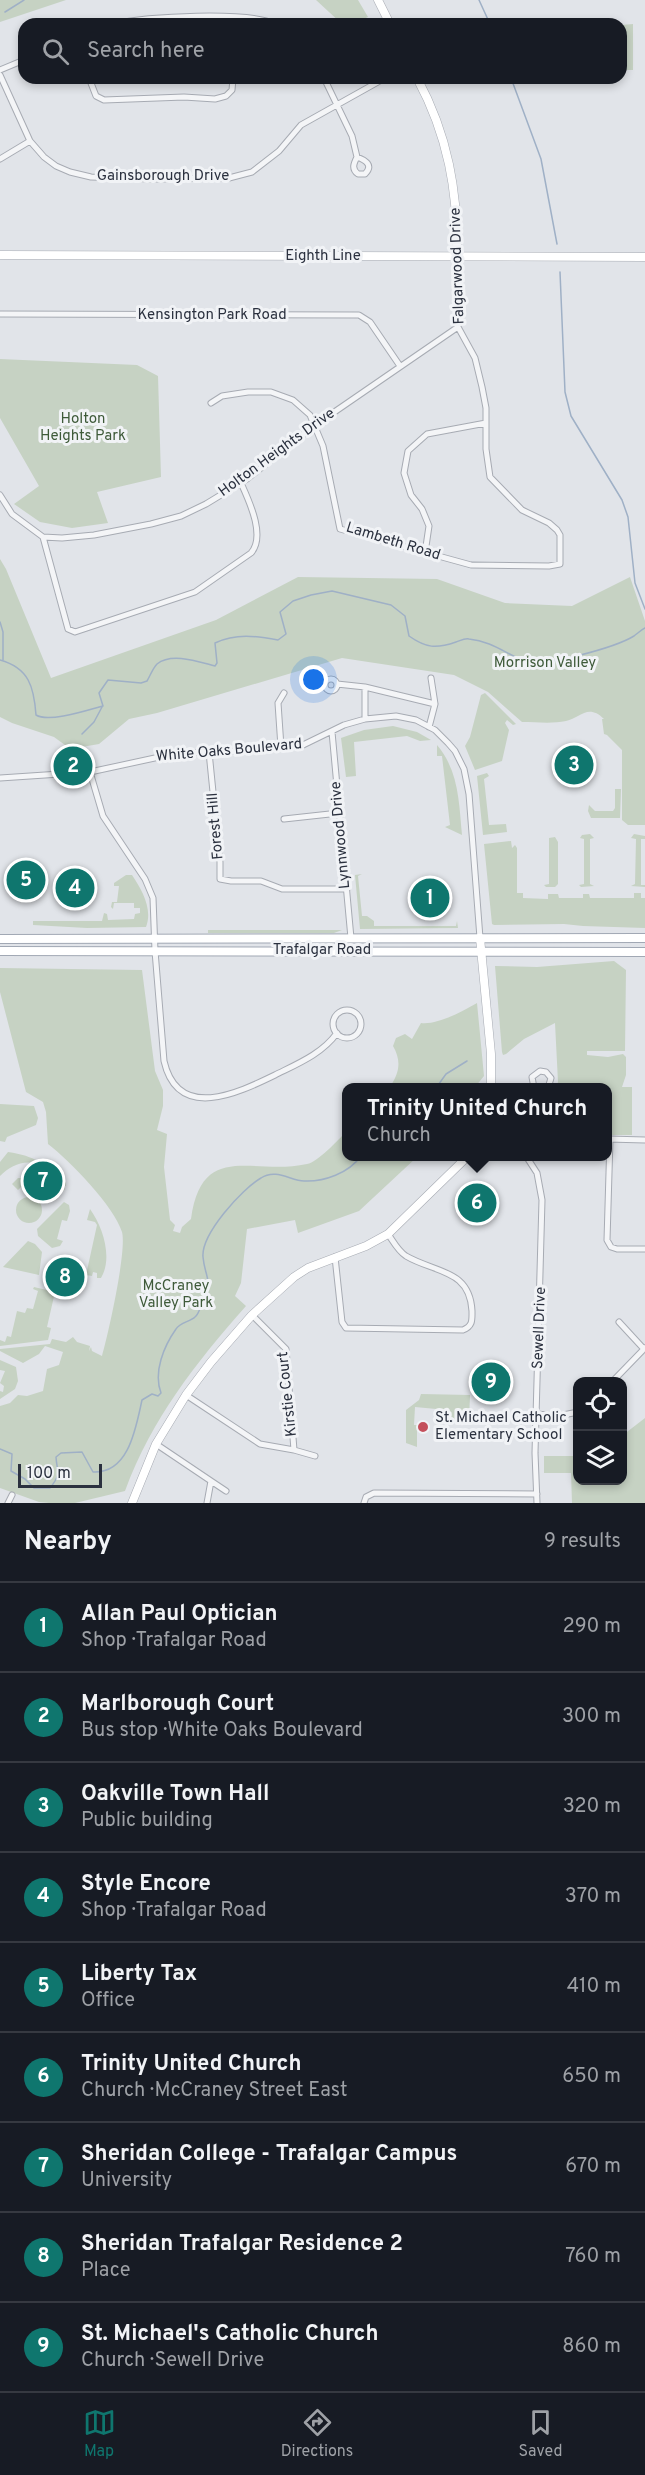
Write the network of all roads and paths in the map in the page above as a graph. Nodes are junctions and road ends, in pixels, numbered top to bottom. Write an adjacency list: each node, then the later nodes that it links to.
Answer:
1 (378, 0): 2 (street)
2 (387, 18)
3 (18, 62): 4 (street)
4 (0, 70)
5 (0, 75): 12 (street, Gainsborough Drive)
6 (91, 84): 7 (street)
7 (232, 84)
8 (327, 84): 11 (street)
9 (374, 84): 11 (street, Gainsborough Drive)
10 (420, 84): 16 (street, Falgarwood Drive)
11 (336, 105): 12 (street, Gainsborough Drive); 13 (street)
12 (30, 141): 14 (street)
13 (357, 157)
14 (0, 159)
15 (0, 255): 16 (street, Eighth Line)
16 (457, 256): 17 (street, Eighth Line); 19 (street, Falgarwood Drive)
17 (645, 257)
18 (0, 314): 20 (street, Kensington Park Road)
19 (458, 327): 20 (street, Holton Heights Drive); 22 (street, Falgarwood Drive)
20 (400, 366): 23 (street, Holton Heights Drive)
21 (211, 403): 23 (street, Lambeth Road)
22 (486, 423): 27 (street); 28 (street, Falgarwood Drive)
23 (314, 426): 24 (street, Holton Heights Drive); 27 (street, Lambeth Road)
24 (241, 483): 26 (street, Holton Heights Drive); 26 (street)
25 (0, 495): 26 (street)
26 (43, 537)
27 (425, 553): 28 (street, Lambeth Road)
28 (560, 564)
29 (431, 678): 33 (street)
30 (337, 684): 31 (street)
31 (365, 687): 33 (street); 34 (street)
32 (284, 693): 37 (street)
33 (435, 704): 35 (street)
34 (365, 719): 35 (street, White Oaks Boulevard); 36 (street, White Oaks Boulevard)
35 (429, 727): 45 (street, White Oaks Boulevard)
36 (332, 732): 37 (street, White Oaks Boulevard); 41 (street, Lynnwood Drive)
37 (281, 747): 38 (street, White Oaks Boulevard)
38 (209, 752): 39 (street, White Oaks Boulevard); 43 (street, Forest Hill)
39 (90, 772): 40 (street, White Oaks Boulevard); 48 (street)
40 (0, 778)
41 (339, 813): 42 (street); 43 (street, Lynnwood Drive)
42 (284, 819)
43 (346, 889): 44 (street, Lynnwood Drive)
44 (351, 938): 45 (main road, Trafalgar Road); 48 (main road, Trafalgar Road)
45 (480, 938): 46 (main road, Trafalgar Road); 49 (street, White Oaks Boulevard)
46 (645, 938)
47 (0, 939): 48 (main road, Trafalgar Road)
48 (154, 939): 51 (street)
49 (481, 950): 51 (main road, Trafalgar Road); 52 (main road, Trafalgar Road); 54 (street, White Oaks Boulevard)
50 (0, 951): 51 (main road, Trafalgar Road)
51 (155, 951): 53 (street)
52 (645, 952)
53 (337, 1034): 53 (street)
54 (491, 1083)
55 (533, 1083): 56 (street)
56 (549, 1083)
57 (612, 1139): 58 (street)
58 (645, 1140)
59 (463, 1161): 62 (street)
60 (529, 1161): 71 (street, Sewell Drive)
61 (609, 1161): 63 (street)
62 (388, 1234): 64 (street); 64 (street)
63 (645, 1249)
64 (335, 1257): 65 (street)
65 (252, 1315): 69 (street); 73 (street, Kirstie Court)
66 (619, 1322): 67 (street)
67 (645, 1348): 68 (street)
68 (617, 1377)
69 (186, 1395): 72 (street); 73 (street, Kirstie Court)
70 (573, 1413): 71 (street)
71 (537, 1414): 77 (street, Sewell Drive)
72 (156, 1444): 75 (street); 80 (street)
73 (294, 1450): 74 (street, Kirstie Court)
74 (315, 1456)
75 (211, 1481): 76 (street); 81 (street)
76 (226, 1491)
77 (537, 1494): 82 (street); 83 (street, Sewell Drive)
78 (12, 1495): 79 (street)
79 (8, 1503)
80 (132, 1503)
81 (207, 1503)
82 (364, 1503)
83 (537, 1503)

